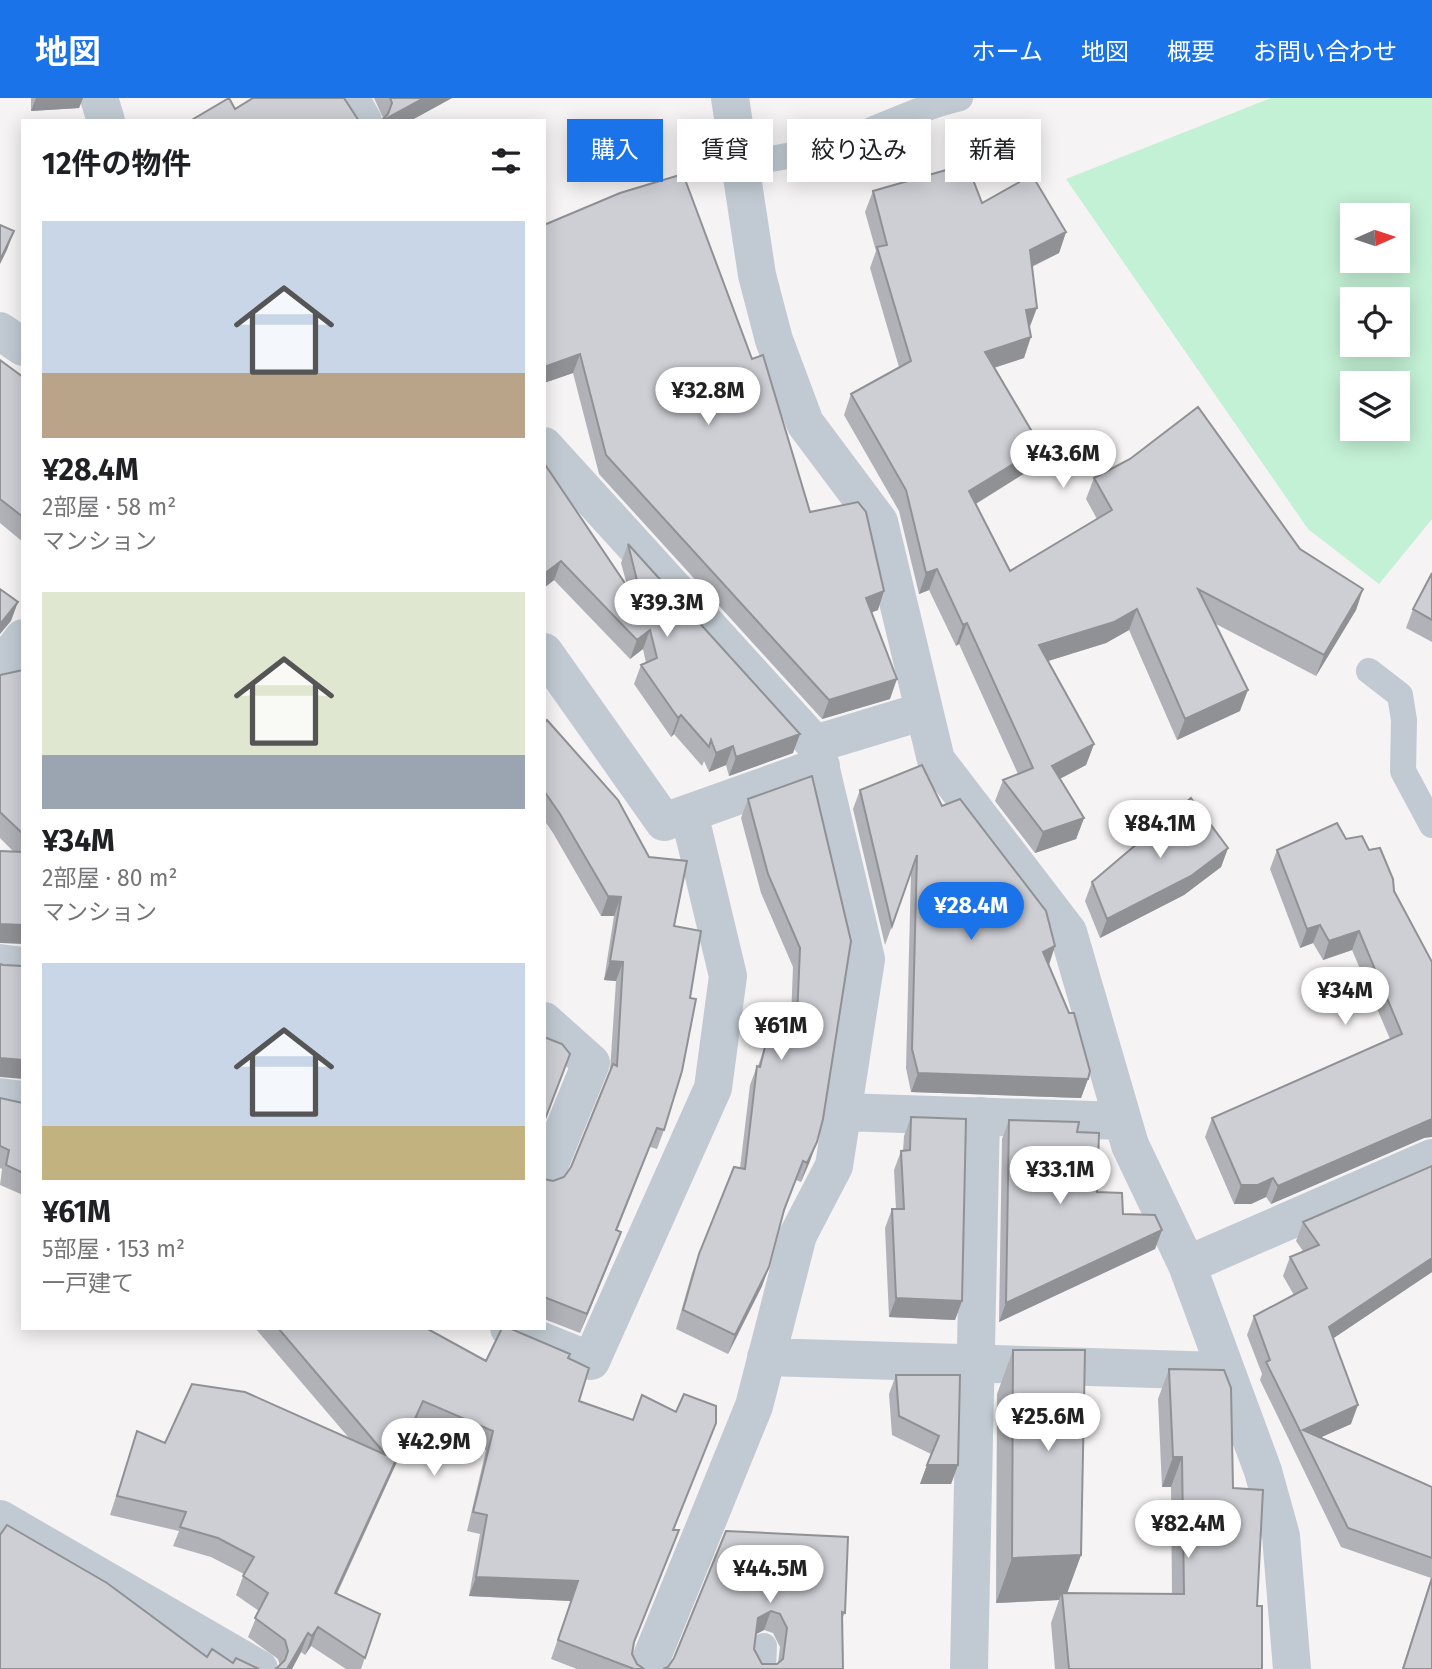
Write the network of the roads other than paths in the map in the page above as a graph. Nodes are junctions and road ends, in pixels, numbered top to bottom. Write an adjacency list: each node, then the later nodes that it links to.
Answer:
1 (99, 98): 5 (street)
2 (350, 98): 6 (street)
3 (730, 98): 7 (street)
4 (960, 98): 8 (lane)
5 (105, 119)
6 (362, 119)
7 (733, 119)
8 (773, 159)
9 (743, 182): 17 (street)
10 (0, 331): 11 (street)
11 (21, 346)
12 (546, 448): 18 (street)
13 (21, 641): 15 (street)
14 (546, 655): 19 (street)
15 (0, 669)
16 (1369, 671): 20 (lane)
17 (924, 711): 18 (street); 28 (street)
18 (818, 755): 19 (street); 26 (street)
19 (689, 813): 32 (street)
20 (1432, 825)
21 (0, 963): 22 (street)
22 (21, 966)
23 (546, 1023): 30 (street)
24 (0, 1097): 25 (street)
25 (21, 1100)
26 (842, 1112): 27 (street); 33 (street)
27 (981, 1116): 28 (street); 34 (street)
28 (1123, 1121): 31 (street)
29 (1432, 1158): 31 (street)
30 (546, 1173)
31 (1187, 1265): 35 (street)
32 (514, 1330)
33 (766, 1357): 34 (street); 38 (street)
34 (976, 1364): 35 (street); 39 (street)
35 (1226, 1372): 40 (street)
36 (0, 1519): 37 (street)
37 (259, 1669)
38 (647, 1669)
39 (970, 1669)
40 (1292, 1669)

